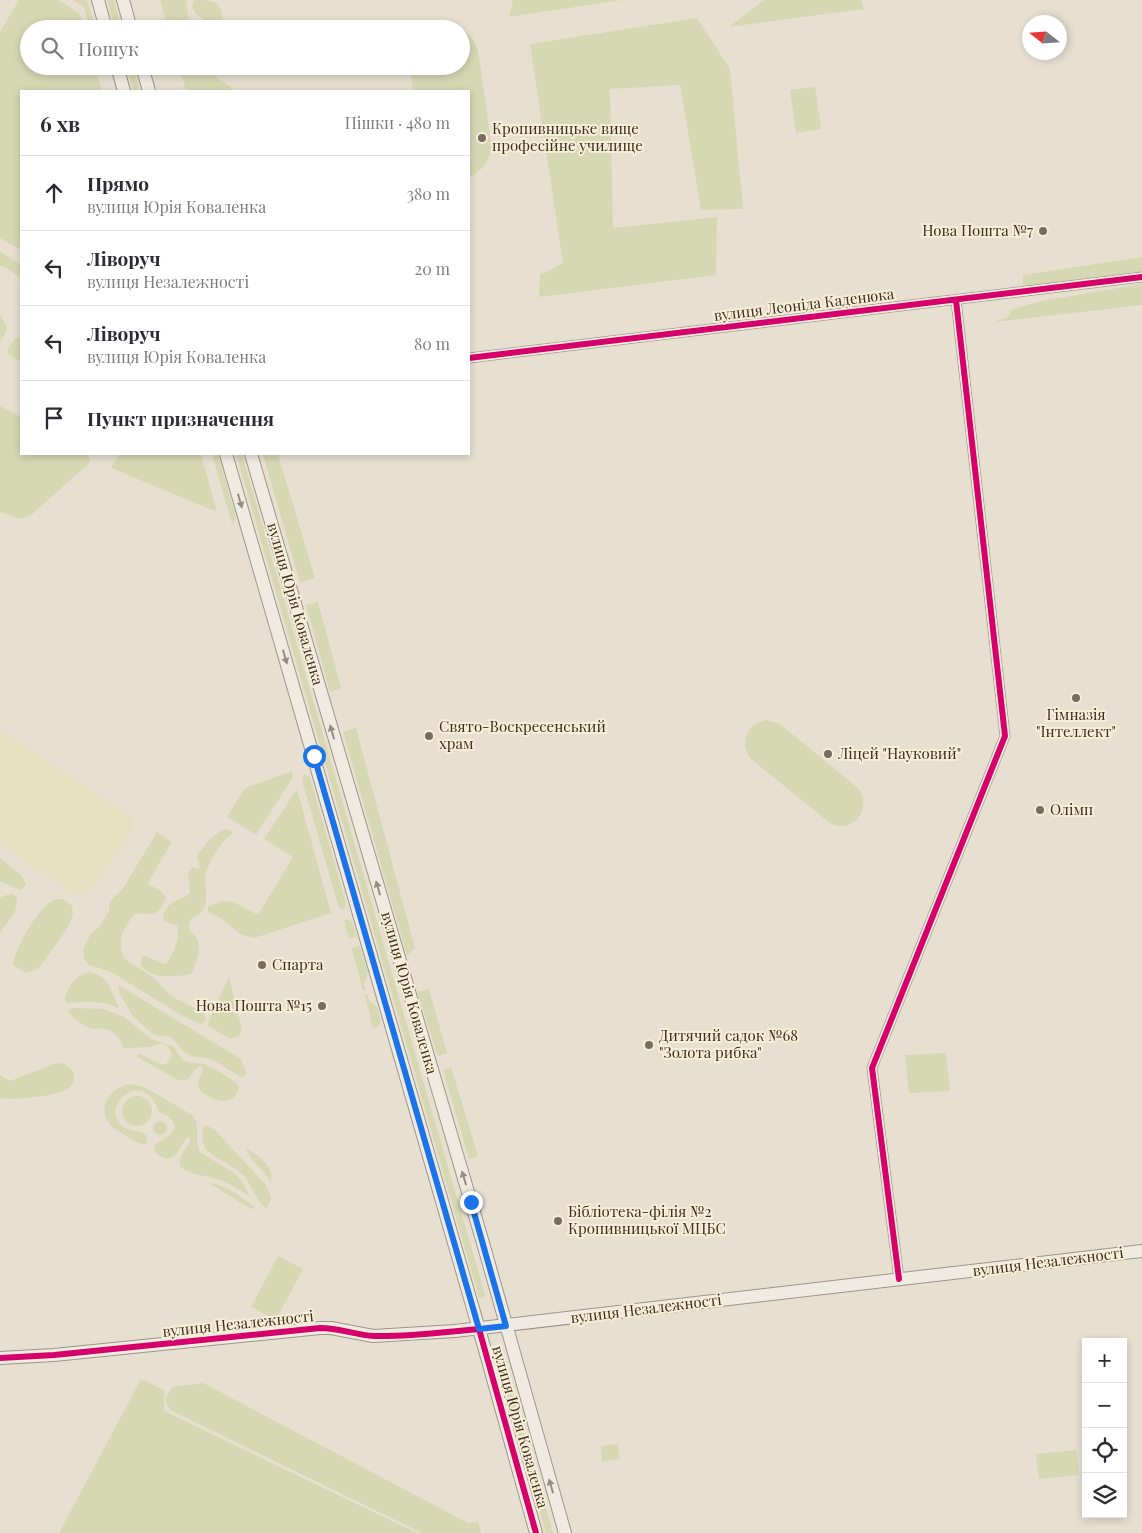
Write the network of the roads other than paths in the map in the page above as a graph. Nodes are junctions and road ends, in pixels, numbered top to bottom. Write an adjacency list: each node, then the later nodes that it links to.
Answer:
1 (98, 0): 3 (main road)
2 (123, 0): 4 (main road)
3 (104, 20)
4 (129, 20)
5 (120, 75): 7 (main road)
6 (145, 75): 8 (main road)
7 (124, 90)
8 (149, 90)
9 (1142, 277): 10 (street, вулиця Леоніда Каденюка)
10 (956, 300): 11 (street, вулиця Леоніда Каденюка); 15 (street)
11 (470, 358)
12 (226, 455): 17 (main road, вулиця Юрія Коваленка, one-way to 17)
13 (251, 455): 16 (main road, вулиця Юрія Коваленка, one-way to 13)
14 (1142, 1250): 15 (main road, вулиця Незалежності)
15 (898, 1279): 16 (main road, вулиця Незалежності)
16 (506, 1326): 17 (main road, вулиця Незалежності); 20 (main road, вулиця Юрія Коваленка, one-way to 16)
17 (479, 1329): 18 (main road, вулиця Незалежності); 19 (main road, вулиця Юрія Коваленка)
18 (0, 1358)
19 (536, 1533)
20 (565, 1533)

